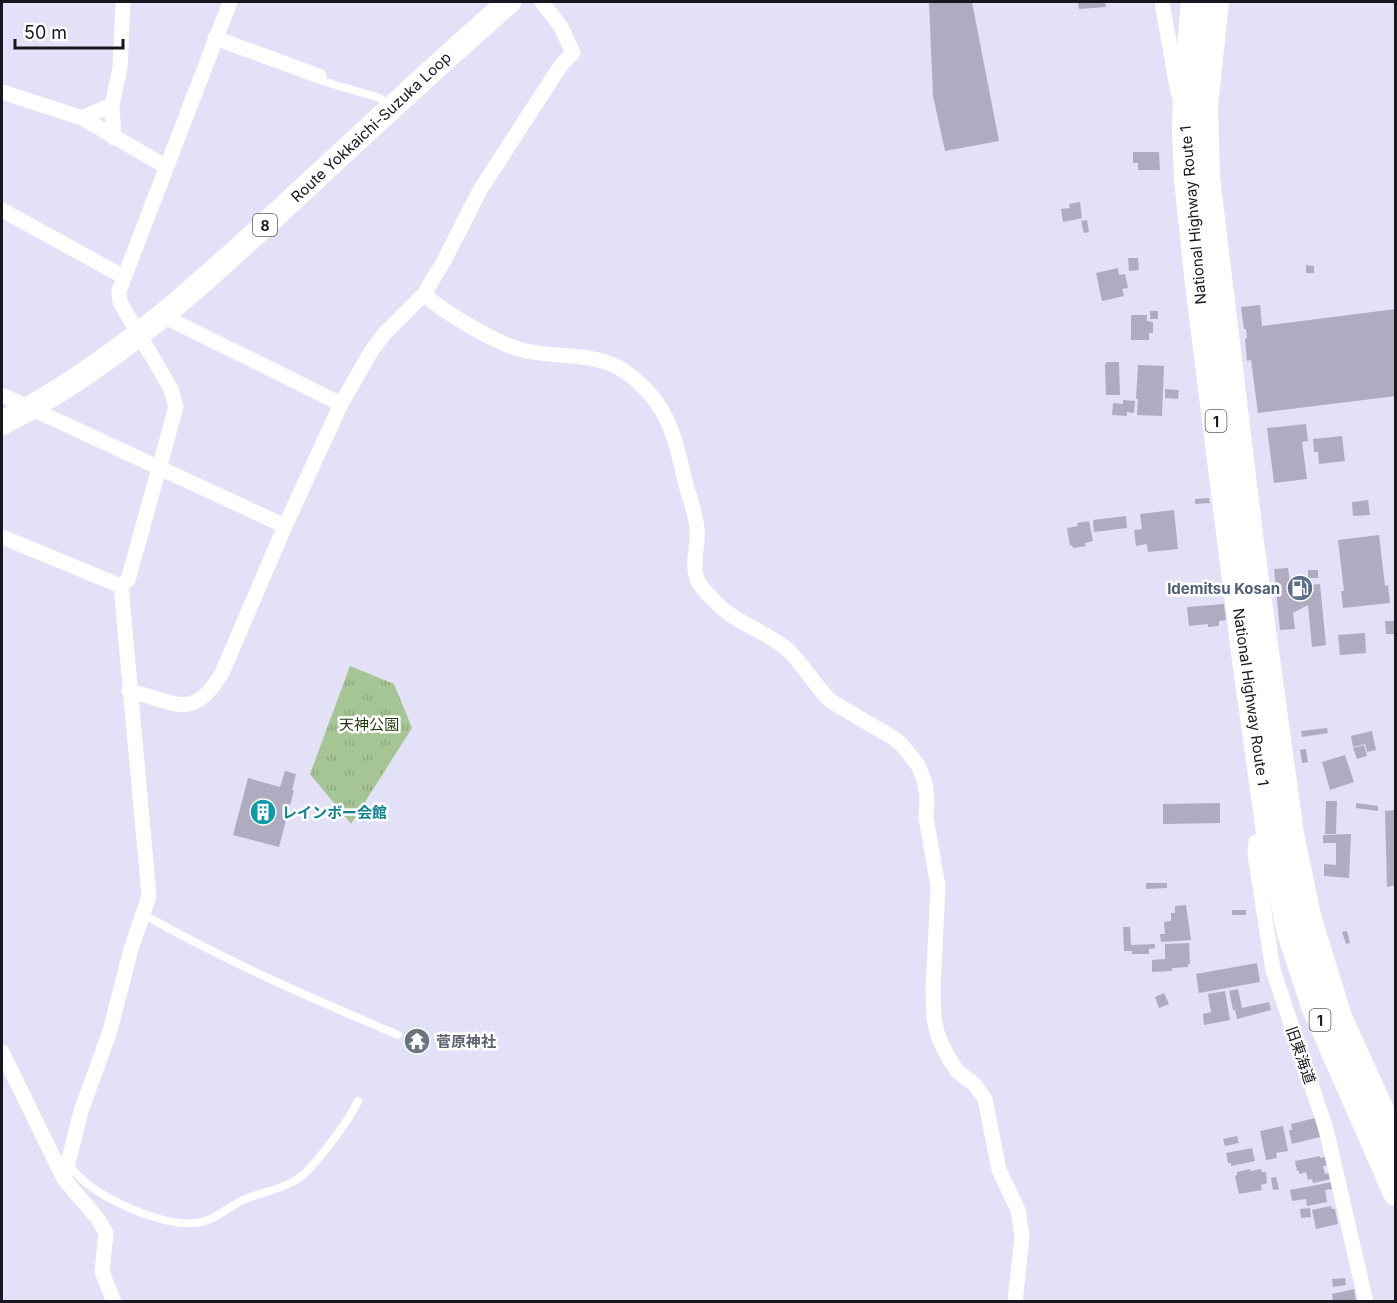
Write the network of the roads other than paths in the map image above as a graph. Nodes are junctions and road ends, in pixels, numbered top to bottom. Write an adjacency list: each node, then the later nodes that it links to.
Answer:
1 (123, 2): 11 (street)
2 (230, 2): 8 (street)
3 (509, 2): 12 (main road, Route Yokkaichi-Suzuka Loop / 8)
4 (542, 2): 20 (street)
5 (1162, 2): 14 (street)
6 (1194, 2): 14 (highway, National Highway Route 1 / 1)
7 (1216, 2): 17 (highway, National Highway Route 1 / 1)
8 (215, 38): 9 (street); 16 (street)
9 (319, 76): 12 (lane)
10 (2, 92): 13 (street)
11 (112, 105): 13 (street); 15 (street)
12 (390, 109): 21 (main road, Route Yokkaichi-Suzuka Loop / 8)
13 (82, 118): 15 (street)
14 (1185, 133): 17 (highway, National Highway Route 1 / 1)
15 (114, 138): 16 (street)
16 (165, 166): 19 (street)
17 (1197, 178): 32 (highway, National Highway Route 1 / 1)
18 (2, 210): 19 (street)
19 (124, 277): 22 (street)
20 (424, 294): 24 (street); 41 (street)
21 (163, 316): 22 (main road, Route Yokkaichi-Suzuka Loop / 8); 24 (street)
22 (139, 334): 25 (main road, Route Yokkaichi-Suzuka Loop / 8); 27 (street)
23 (2, 395): 25 (street)
24 (341, 404): 28 (street)
25 (30, 409): 26 (main road, Route Yokkaichi-Suzuka Loop / 8); 27 (street)
26 (2, 423)
27 (160, 469): 28 (street); 30 (street)
28 (285, 526): 31 (street)
29 (2, 537): 30 (street)
30 (121, 586): 31 (street)
31 (129, 691): 33 (street)
32 (1280, 836): 37 (highway, National Highway Route 1 / 1); 39 (highway, National Highway Route 1 / 1); 42 (street, 旧東海道)
33 (143, 914): 34 (lane); 38 (street)
34 (398, 1035)
35 (2, 1052): 38 (street)
36 (358, 1101): 38 (lane)
37 (1395, 1143)
38 (67, 1172): 40 (street)
39 (1395, 1193)
40 (114, 1302)
41 (1015, 1302)
42 (1366, 1302)

